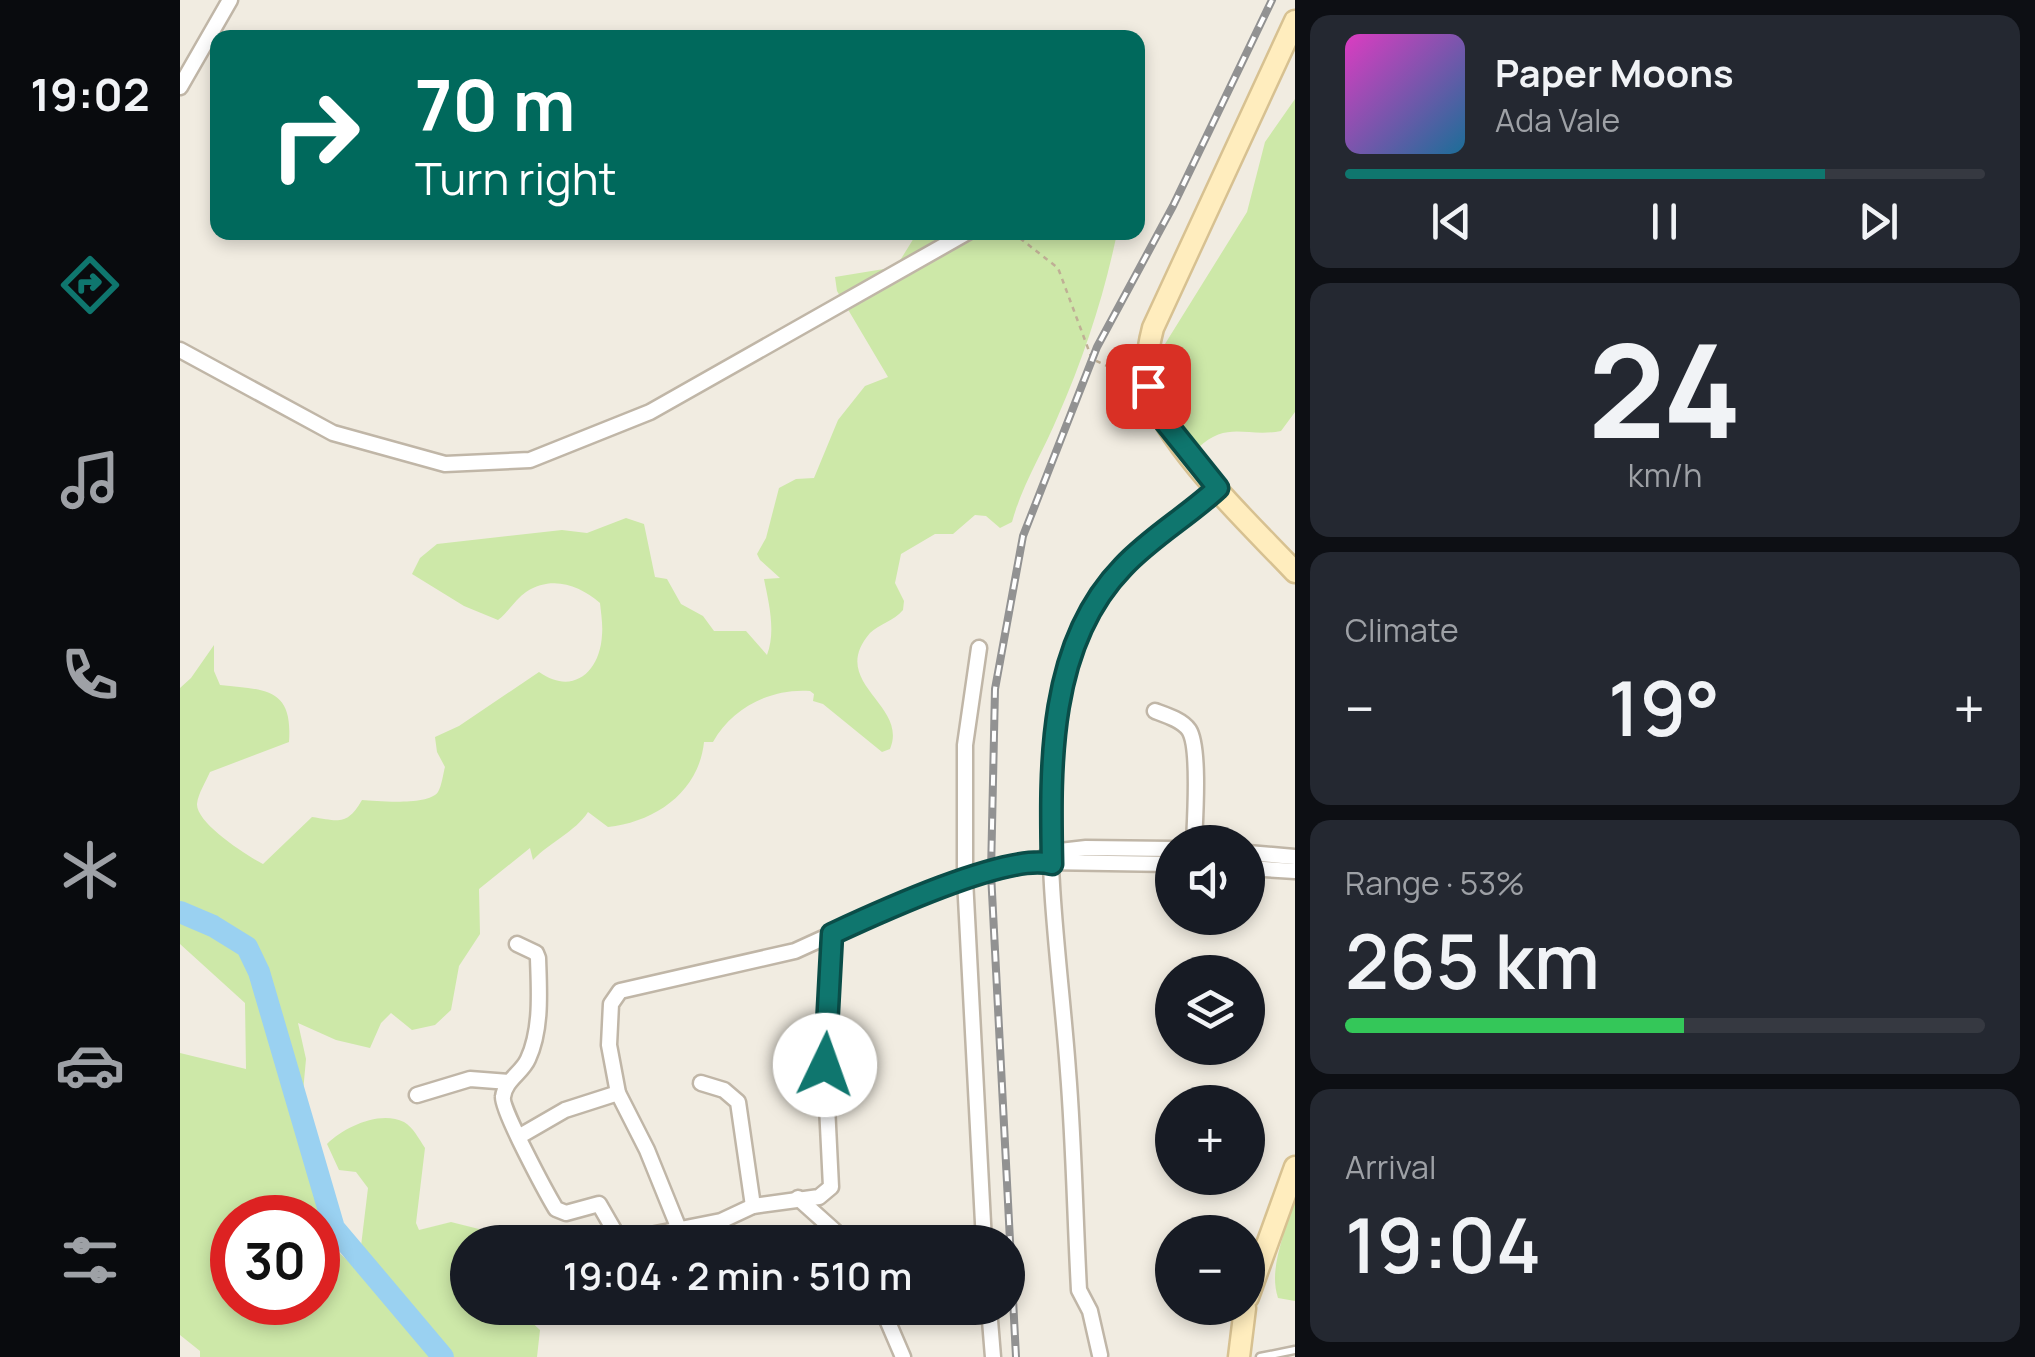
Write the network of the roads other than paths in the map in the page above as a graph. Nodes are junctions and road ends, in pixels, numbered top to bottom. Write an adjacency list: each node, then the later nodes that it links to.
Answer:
1 (230, 0): 3 (street)
2 (1295, 20): 8 (main road)
3 (213, 30)
4 (210, 35): 5 (street)
5 (180, 87)
6 (954, 240): 7 (street)
7 (180, 350)
8 (1218, 488): 9 (main road); 17 (street)
9 (1295, 572)
10 (979, 648): 21 (street)
11 (1155, 711): 12 (street)
12 (1194, 825)
13 (1155, 852): 15 (street)
14 (1265, 854): 16 (street)
15 (1135, 855): 17 (street); 18 (street)
16 (1295, 857)
17 (1048, 859): 21 (street); 42 (street)
18 (1155, 860)
19 (1265, 869): 20 (street)
20 (1295, 871)
21 (965, 879): 22 (street); 36 (street)
22 (832, 934): 26 (street); 30 (street)
23 (517, 944): 24 (street)
24 (508, 1082): 27 (street); 28 (street)
25 (701, 1083): 31 (street)
26 (618, 1093): 28 (street); 33 (street)
27 (417, 1094)
28 (520, 1136): 32 (street)
29 (1295, 1168): 37 (main road)
30 (798, 1198): 31 (street); 35 (street)
31 (753, 1206): 34 (street)
32 (611, 1225)
33 (677, 1225)
34 (703, 1225)
35 (828, 1225)
36 (983, 1225)
37 (1265, 1250)
38 (889, 1325): 43 (street)
39 (990, 1325): 44 (street)
40 (1244, 1325): 45 (main road)
41 (1295, 1350): 46 (lane)
42 (1100, 1355)
43 (903, 1357)
44 (993, 1357)
45 (1240, 1357)
46 (1260, 1357)

